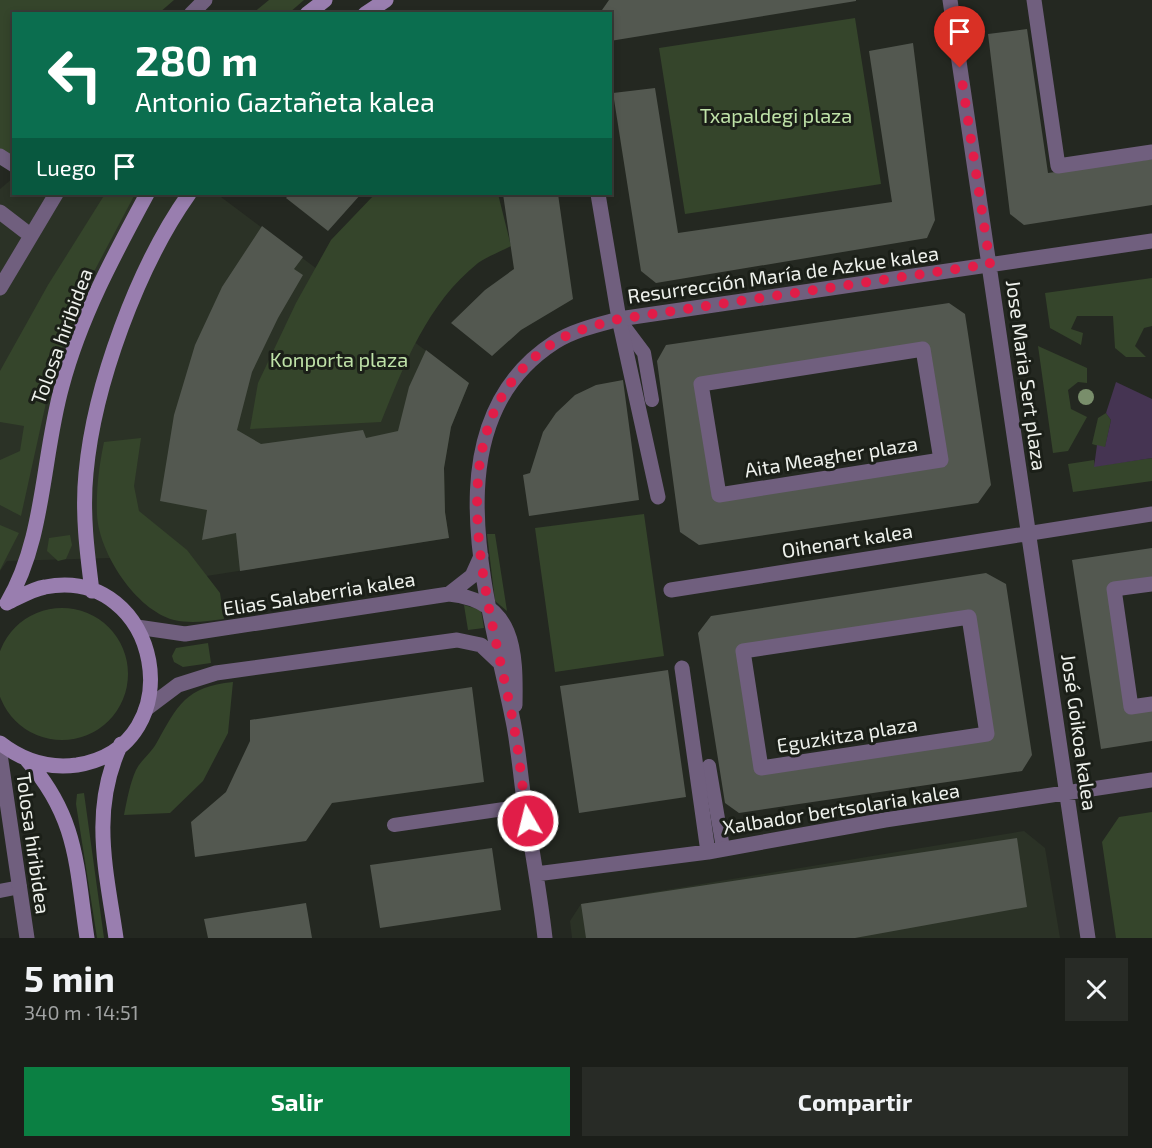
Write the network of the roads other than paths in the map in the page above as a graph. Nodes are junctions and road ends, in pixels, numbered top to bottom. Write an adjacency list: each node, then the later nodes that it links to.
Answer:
1 (205, 0): 6 (street)
2 (325, 0): 7 (main road)
3 (386, 0): 8 (main road)
4 (950, 0): 17 (street)
5 (1034, 0): 9 (street)
6 (193, 12)
7 (310, 12)
8 (368, 12)
9 (1152, 152)
10 (55, 195): 15 (street)
11 (146, 195): 30 (main road, Tolosa hiribidea)
12 (188, 195): 28 (main road)
13 (598, 195): 19 (street)
14 (0, 212): 15 (street)
15 (30, 235): 18 (street)
16 (1152, 241): 17 (street, Jose Maria Sert plaza)
17 (990, 264): 19 (street, Resurrección María de Azkue kalea); 24 (street, Jose Maria Sert plaza)
18 (0, 288)
19 (619, 319): 21 (lane); 22 (street); 25 (street, Resurrección María de Azkue kalea)
20 (701, 384): 20 (street, Aita Meagher plaza)
21 (652, 400)
22 (658, 497)
23 (1152, 514): 24 (street)
24 (1029, 532): 27 (street, Oihenart kalea); 45 (street, José Goikoa kalea)
25 (482, 550): 29 (street); 31 (street, Resurrección María de Azkue kalea)
26 (1152, 584): 36 (street)
27 (671, 590)
28 (92, 591): 30 (main road); 33 (main road)
29 (450, 594): 31 (street); 33 (street, Elias Salaberria kalea)
30 (3, 606)
31 (489, 607): 34 (street, Resurrección María de Azkue kalea); 38 (street, Resurrección María de Azkue kalea)
32 (969, 617): 32 (street, Eguzkitza plaza)
33 (137, 627): 37 (main road)
34 (498, 661): 37 (street); 38 (street, Resurrección María de Azkue kalea)
35 (682, 669): 49 (street)
36 (1152, 704)
37 (146, 709): 40 (main road)
38 (514, 726): 47 (street, Resurrección María de Azkue kalea)
39 (0, 743): 42 (main road)
40 (121, 744): 42 (main road); 55 (main road)
41 (0, 754): 46 (street, Tolosa hiribidea)
42 (27, 760): 54 (main road, Tolosa hiribidea)
43 (710, 766): 49 (lane)
44 (1152, 780): 45 (street, Xalbador bertsolaria kalea)
45 (1068, 794): 49 (street, Xalbador bertsolaria kalea); 57 (street, José Goikoa kalea)
46 (4, 804): 51 (street, Tolosa hiribidea)
47 (525, 806): 48 (lane); 50 (street, Resurrección María de Azkue kalea)
48 (394, 825)
49 (715, 850): 50 (street, Xalbador bertsolaria kalea)
50 (536, 874): 56 (street, Resurrección María de Azkue kalea)
51 (20, 887): 52 (lane); 53 (street, Tolosa hiribidea)
52 (0, 891)
53 (27, 938)
54 (87, 938)
55 (116, 938)
56 (545, 938)
57 (1088, 938)

